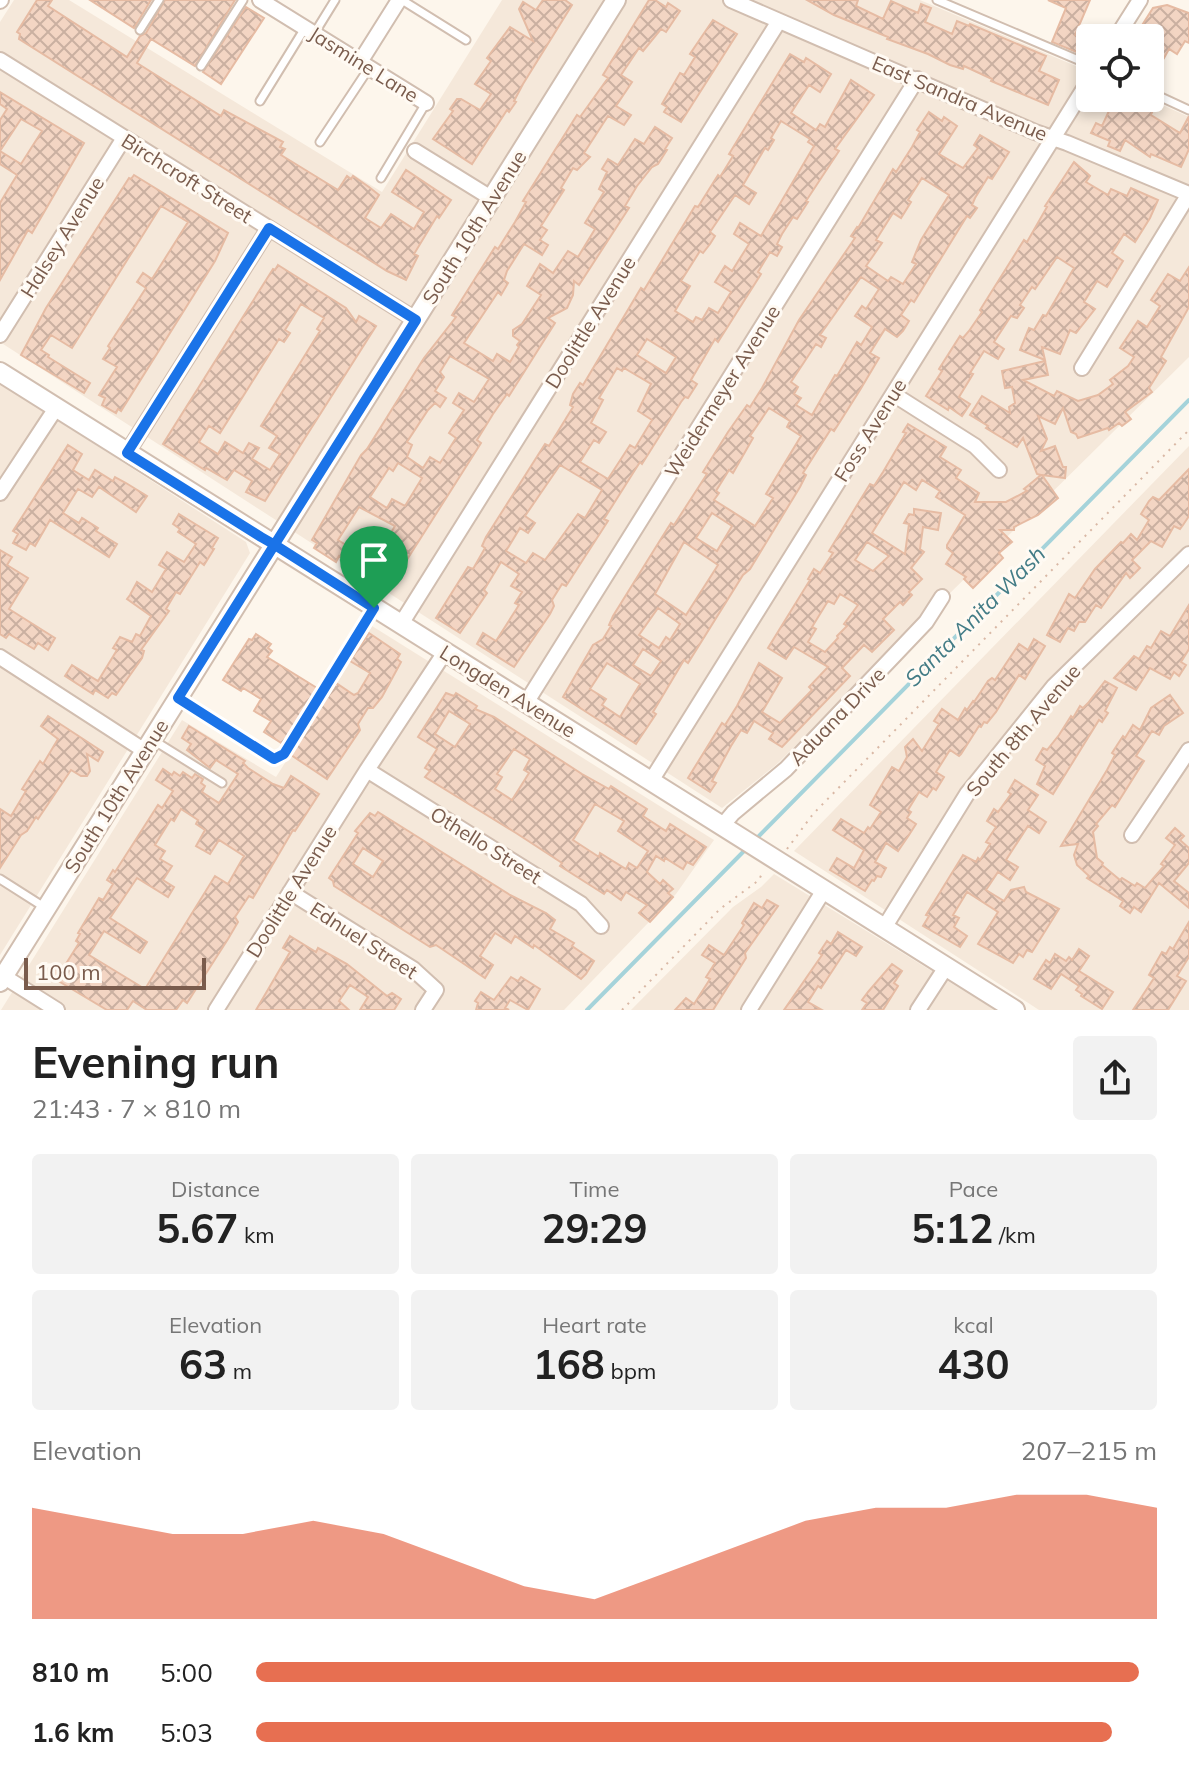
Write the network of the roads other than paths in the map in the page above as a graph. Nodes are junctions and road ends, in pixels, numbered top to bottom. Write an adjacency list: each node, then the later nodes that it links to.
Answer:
1 (159, 0): 12 (lane)
2 (243, 0): 18 (lane)
3 (260, 0): 13 (street, Jasmine Lane)
4 (335, 0): 13 (lane)
5 (400, 0): 14 (lane); 17 (street)
6 (616, 0): 31 (street, South 10th Avenue)
7 (731, 0): 10 (street, East Sandra Avenue)
8 (937, 0): 15 (lane)
9 (1140, 0): 11 (street)
10 (779, 21): 19 (street, East Sandra Avenue); 46 (street, Doolittle Avenue)
11 (1125, 24)
12 (140, 30)
13 (310, 31): 17 (street, Jasmine Lane); 21 (lane)
14 (466, 40)
15 (1076, 59)
16 (0, 60): 25 (street, Birchcroft Street)
17 (365, 65): 23 (street, Jasmine Lane); 27 (lane)
18 (201, 66)
19 (917, 79): 26 (street, East Sandra Avenue); 50 (street, Weidermeyer Avenue)
20 (1164, 98): 24 (lane)
21 (260, 101)
22 (1076, 101): 26 (street, Foss Avenue)
23 (426, 103): 29 (lane)
24 (1189, 110)
25 (124, 138): 32 (street, Birchcroft Street); 34 (street, Halsey Avenue)
26 (1053, 138): 30 (street, East Sandra Avenue); 37 (street, Foss Avenue)
27 (320, 142)
28 (415, 151): 31 (street)
29 (381, 178)
30 (1189, 194): 35 (street)
31 (491, 198): 33 (street, South 10th Avenue)
32 (269, 228): 33 (street, Birchcroft Street); 39 (street)
33 (416, 320): 42 (street, South 10th Avenue)
34 (0, 335)
35 (1082, 368)
36 (0, 372): 38 (street, Longden Avenue)
37 (893, 394): 40 (street); 54 (street, Foss Avenue)
38 (56, 408): 39 (street, Longden Avenue); 41 (street)
39 (127, 453): 42 (street, Longden Avenue)
40 (999, 470)
41 (0, 493)
42 (275, 545): 45 (street, Longden Avenue); 49 (street, South 10th Avenue)
43 (1189, 554): 63 (street, South 8th Avenue)
44 (942, 597): 56 (street, Aduana Drive)
45 (374, 608): 46 (street, Longden Avenue); 49 (lane)
46 (401, 624): 47 (street, Longden Avenue)
47 (445, 652): 50 (street, Longden Avenue); 53 (street, Doolittle Avenue)
48 (0, 657): 51 (street)
49 (178, 698): 51 (street, South 10th Avenue)
50 (526, 703): 54 (street, Longden Avenue)
51 (148, 745): 55 (lane); 61 (street, South 10th Avenue)
52 (1189, 750): 57 (street)
53 (367, 770): 60 (street, Doolittle Avenue); 62 (street, Othello Street)
54 (651, 781): 56 (street, Longden Avenue)
55 (222, 783)
56 (722, 826): 59 (street, Longden Avenue)
57 (1132, 835)
58 (0, 879): 61 (lane)
59 (824, 890): 63 (street, Longden Avenue); 69 (street)
60 (290, 892): 67 (street, Doolittle Avenue); 68 (street, Ednuel Street)
61 (46, 908): 65 (street, South 10th Avenue)
62 (601, 926)
63 (884, 928): 64 (street, Longden Avenue)
64 (946, 967): 70 (street); 71 (street, Longden Avenue)
65 (1, 980): 66 (street)
66 (57, 1010)
67 (216, 1010)
68 (423, 1010)
69 (749, 1010)
70 (918, 1010)
71 (1015, 1010)

